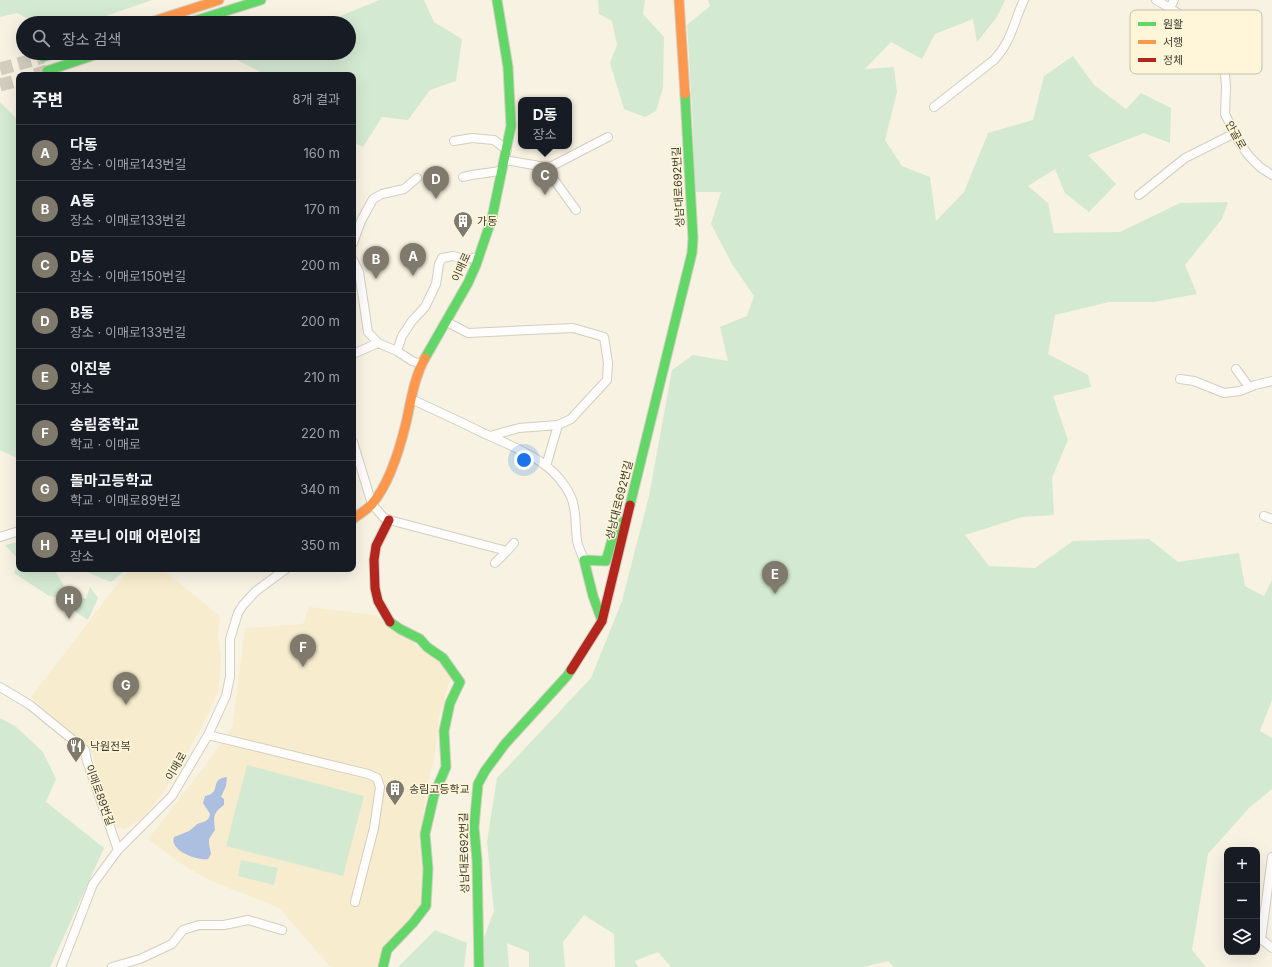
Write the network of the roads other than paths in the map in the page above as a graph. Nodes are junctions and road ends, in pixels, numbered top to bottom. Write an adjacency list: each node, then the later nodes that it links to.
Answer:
1 (219, 0): 10 (street)
2 (261, 0): 11 (street)
3 (497, 0): 19 (street, 이매로)
4 (679, 0): 47 (street, 성남대로692번길)
5 (1024, 0): 15 (street)
6 (1156, 0): 8 (street, 안골로)
7 (1174, 0): 8 (street)
8 (1170, 8): 9 (street, 안골로)
9 (1173, 10)
10 (170, 16)
11 (210, 16)
12 (79, 60): 13 (street)
13 (47, 71)
14 (1225, 74): 16 (street, 안골로)
15 (934, 107)
16 (1235, 133): 23 (street, 안골로); 26 (street)
17 (608, 137): 21 (street)
18 (454, 140): 19 (street)
19 (507, 150): 20 (street, 이매로)
20 (505, 160): 21 (street); 22 (street, 이매로)
21 (545, 167): 27 (street)
22 (502, 170): 24 (street); 29 (street, 이매로)
23 (1272, 175)
24 (463, 177)
25 (417, 178): 28 (street)
26 (1139, 195)
27 (576, 210)
28 (356, 235)
29 (478, 257): 31 (street, 이매로); 33 (street)
30 (356, 266): 32 (street)
31 (447, 322): 35 (street, 이매로); 41 (street)
32 (378, 343): 33 (street); 34 (street)
33 (397, 351): 35 (street)
34 (356, 353)
35 (422, 364): 40 (street, 이매로)
36 (1236, 369): 39 (street)
37 (1180, 379): 39 (street)
38 (1272, 381): 39 (street)
39 (1249, 387)
40 (411, 399): 42 (street); 45 (street, 이매로)
41 (558, 425): 42 (street); 44 (street)
42 (490, 436): 44 (street)
43 (356, 452): 45 (street)
44 (546, 466): 53 (street)
45 (372, 504): 46 (street, 이매로); 48 (street)
46 (356, 517)
47 (626, 519): 53 (street); 56 (street, 성남대로692번길)
48 (389, 520): 52 (street); 66 (street)
49 (16, 532): 50 (street)
50 (0, 537)
51 (514, 543): 52 (street)
52 (507, 551): 54 (street)
53 (584, 560): 56 (street)
54 (495, 563)
55 (282, 572): 58 (street, 이매로)
56 (602, 621): 67 (street, 성남대로692번길)
57 (0, 687): 59 (street, 이매로89번길)
58 (208, 735): 59 (street, 이매로); 61 (street)
59 (118, 850): 64 (street, 이매로)
60 (1272, 856): 63 (street)
61 (355, 902)
62 (282, 930): 65 (street)
63 (1272, 948)
64 (61, 967)
65 (112, 967)
66 (383, 967)
67 (479, 967)

